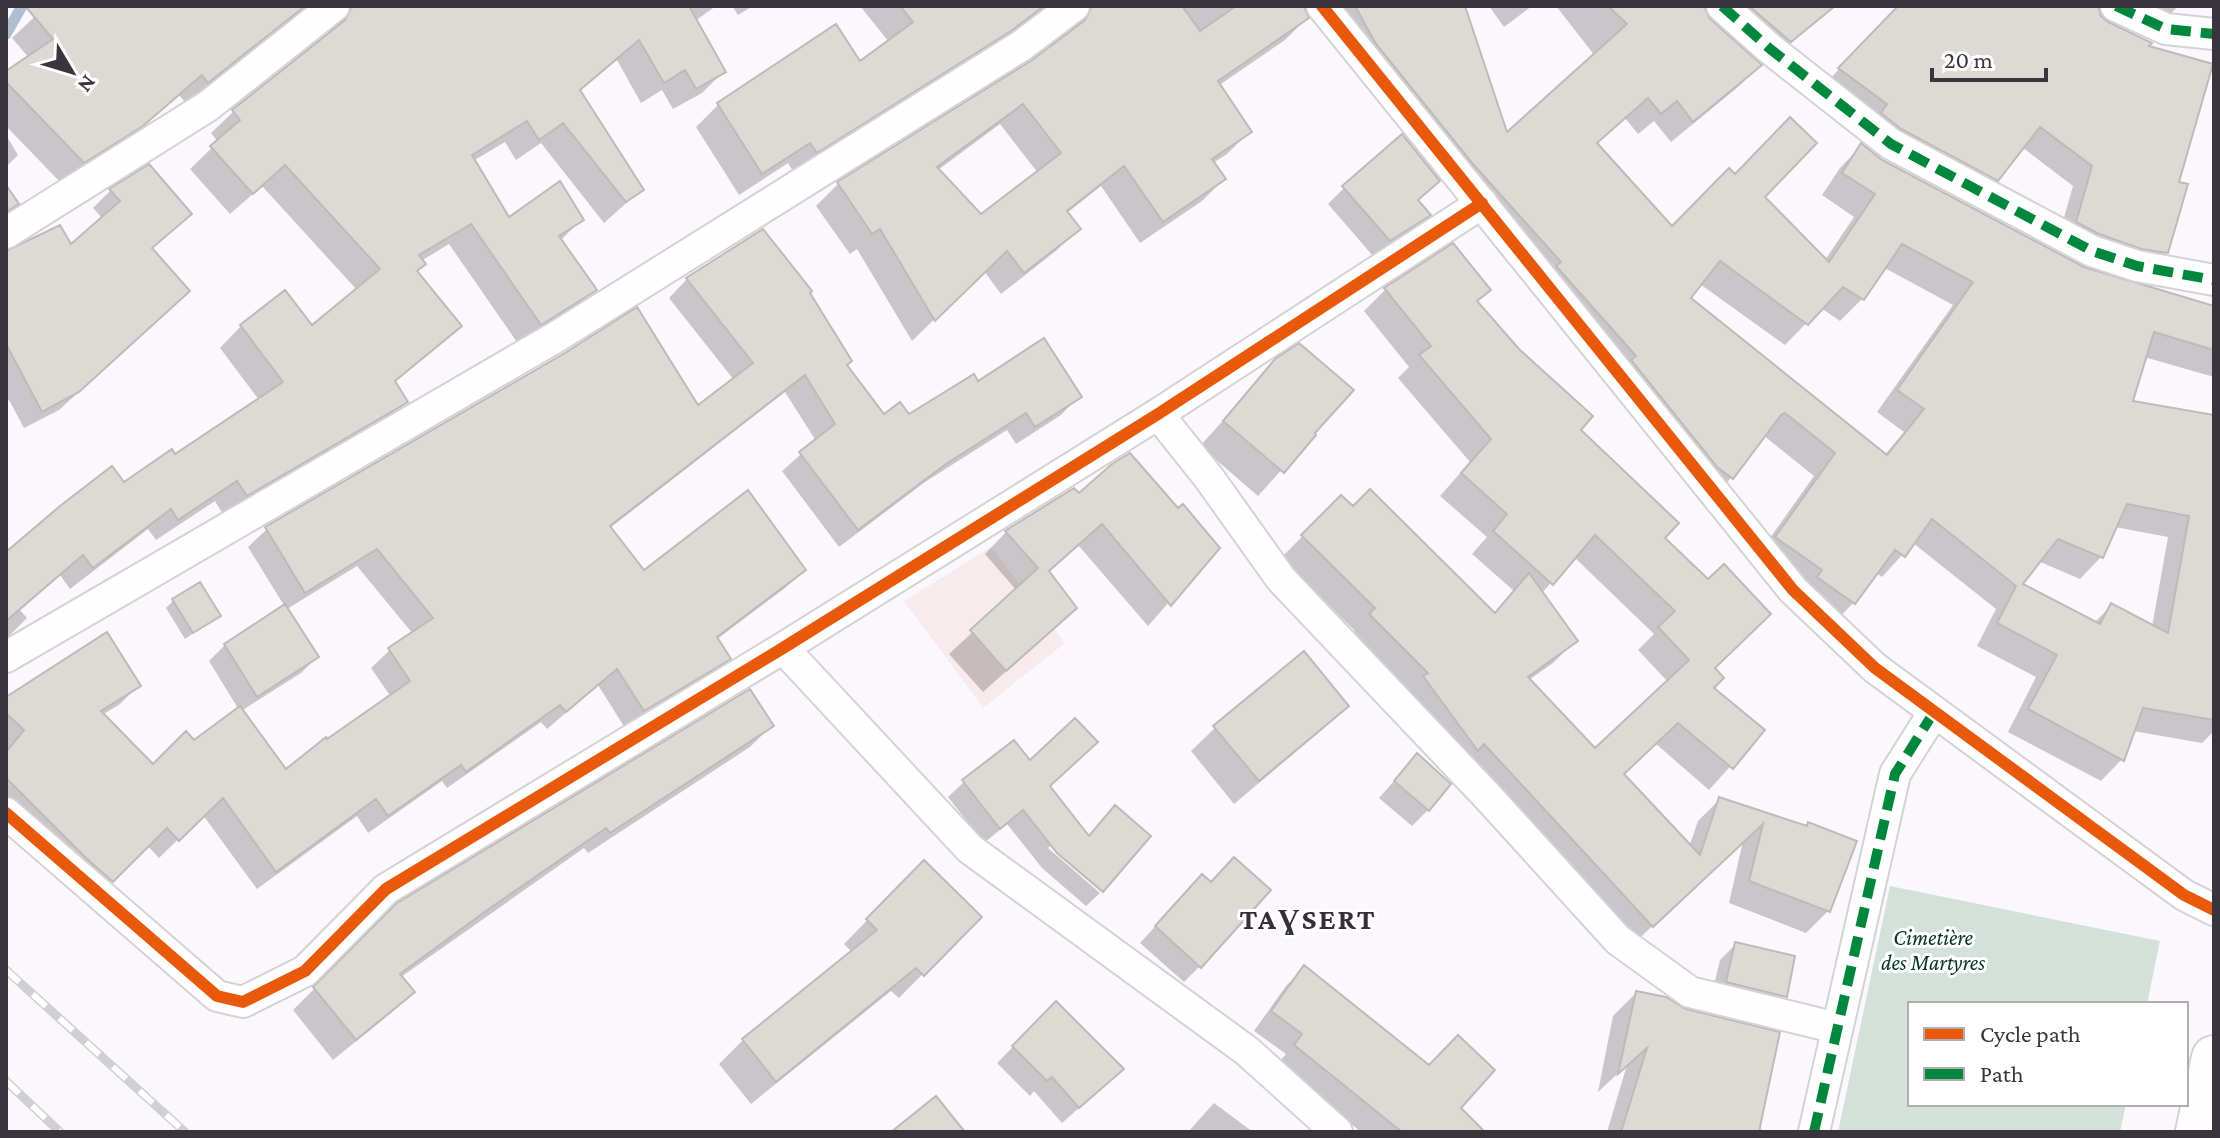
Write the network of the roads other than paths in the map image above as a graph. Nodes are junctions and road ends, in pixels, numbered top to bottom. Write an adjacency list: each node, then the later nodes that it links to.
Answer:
1 (334, 6): 8 (street)
2 (1074, 6): 12 (street)
3 (1322, 6): 7 (street)
4 (1722, 6): 9 (street)
5 (2116, 6): 6 (street)
6 (2214, 34)
7 (1482, 203): 10 (street); 13 (street)
8 (6, 233)
9 (2214, 280)
10 (1158, 414): 11 (street); 16 (street)
11 (783, 648): 14 (street); 18 (street)
12 (6, 657)
13 (1934, 712): 15 (street); 16 (street)
14 (6, 813)
15 (2214, 910)
16 (1837, 1028): 19 (street)
17 (2214, 1058): 20 (main road)
18 (1337, 1132)
19 (1814, 1132)
20 (2198, 1132)

